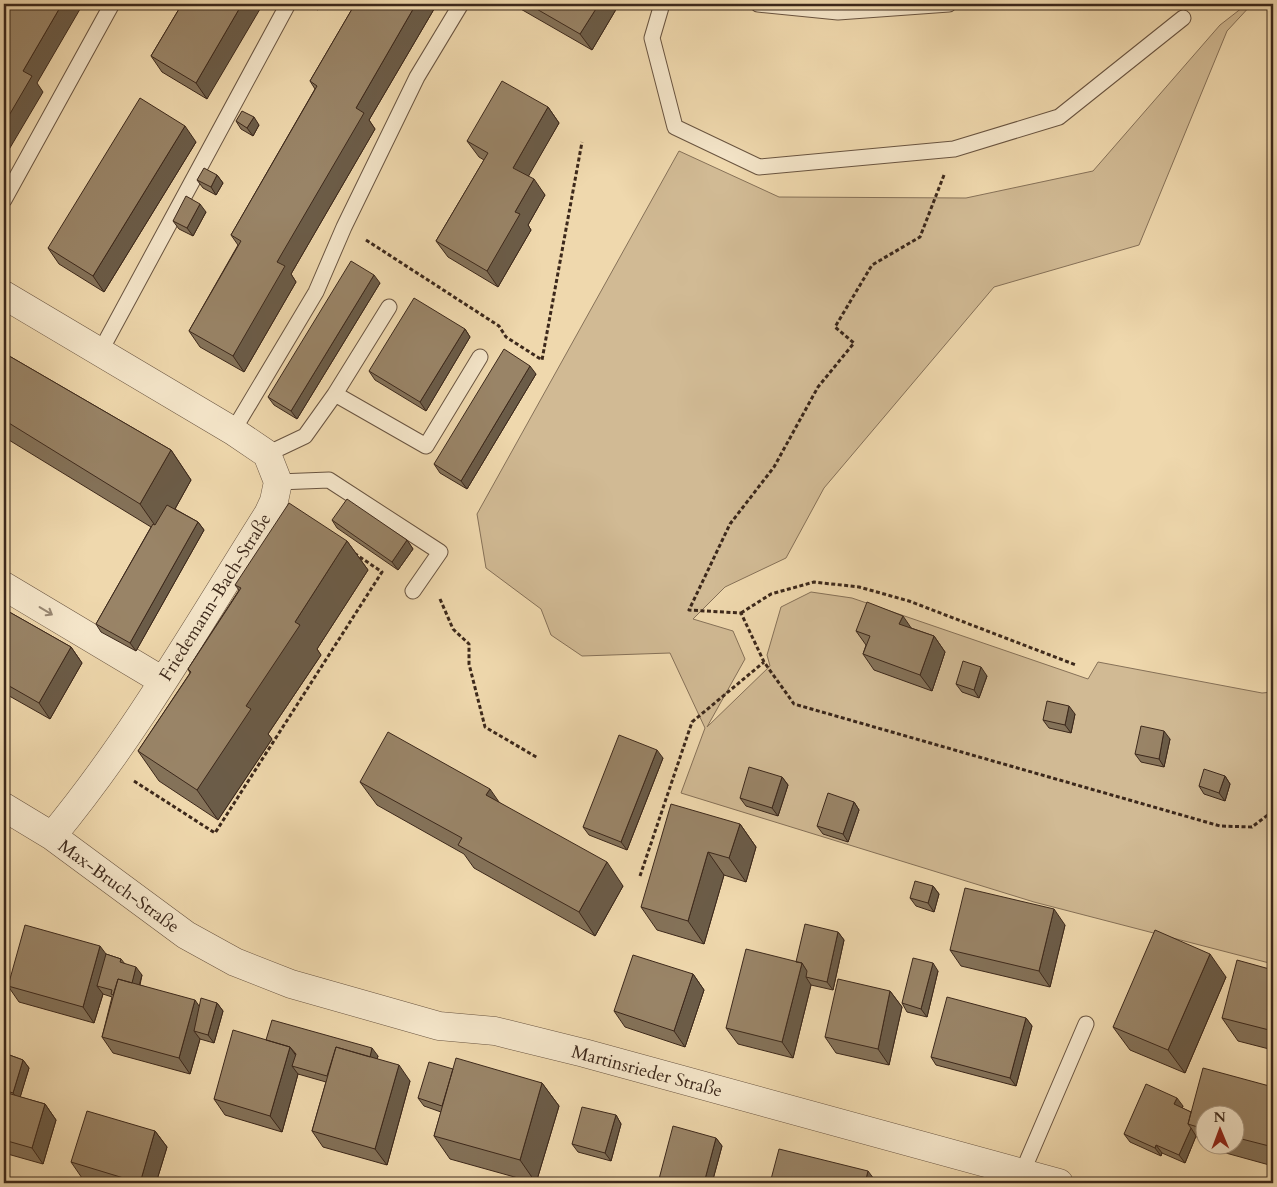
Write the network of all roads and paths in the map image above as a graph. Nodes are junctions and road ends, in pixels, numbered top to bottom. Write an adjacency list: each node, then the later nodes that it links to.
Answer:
1 (112, 4): 10 (lane)
2 (288, 4): 14 (lane)
3 (461, 4): 11 (lane)
4 (662, 4): 9 (lane)
5 (758, 4): 6 (lane)
6 (949, 4)
7 (1183, 18): 9 (lane)
8 (582, 142): 11 (path)
9 (954, 149): 24 (path)
10 (4, 200)
11 (344, 227): 17 (lane)
12 (4, 295): 14 (street)
13 (389, 307): 16 (lane)
14 (100, 352): 17 (street)
15 (480, 356): 16 (lane)
16 (335, 394): 18 (lane)
17 (233, 432): 18 (street)
18 (267, 454): 19 (street)
19 (278, 482): 21 (lane); 27 (street, Friedemann-Bach-Straße)
20 (349, 550): 29 (path)
21 (428, 569): 23 (lane); 28 (path)
22 (4, 586): 27 (street, one-way to 27)
23 (413, 591)
24 (741, 614): 25 (path); 26 (path)
25 (764, 662): 31 (path); 33 (path)
26 (1076, 665)
27 (163, 681): 29 (street, Friedemann-Bach-Straße)
28 (538, 758)
29 (107, 764): 32 (street, Friedemann-Bach-Straße)
30 (4, 807): 32 (street, Max-Bruch-Straße)
31 (1273, 811)
32 (52, 836): 34 (street, Max-Bruch-Straße)
33 (640, 876)
34 (235, 962): 36 (street, Martinsrieder Straße)
35 (1086, 1024): 36 (lane)
36 (1022, 1173): 37 (street, Martinsrieder Straße)
37 (1060, 1183)

